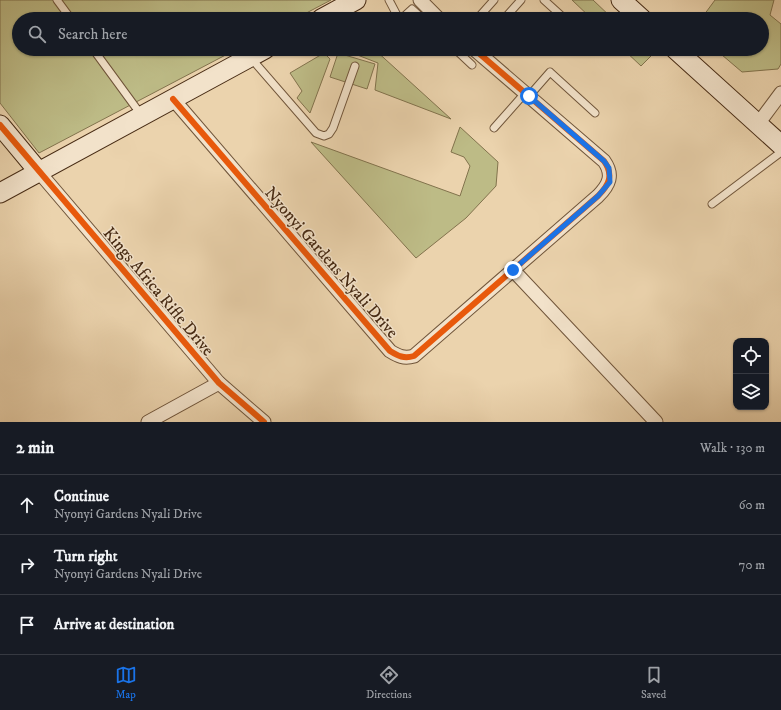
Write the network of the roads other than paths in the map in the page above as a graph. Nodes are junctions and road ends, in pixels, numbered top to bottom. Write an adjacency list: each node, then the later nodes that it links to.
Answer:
1 (57, 0): 9 (lane)
2 (356, 0): 10 (street)
3 (389, 0): 11 (lane)
4 (420, 0): 12 (street)
5 (494, 0): 13 (lane)
6 (521, 0): 14 (lane)
7 (544, 0): 15 (lane)
8 (621, 0): 16 (street)
9 (66, 12)
10 (334, 12)
11 (396, 12)
12 (432, 12)
13 (483, 12)
14 (510, 12)
15 (557, 12)
16 (634, 12)
17 (98, 56): 29 (lane)
18 (252, 56): 27 (street)
19 (260, 56): 24 (lane)
20 (463, 56): 23 (lane)
21 (482, 56): 26 (street, Nyonyi Gardens Nyali Drive)
22 (683, 56): 30 (street)
23 (472, 64)
24 (355, 66)
25 (781, 93): 30 (street)
26 (527, 94): 28 (lane); 32 (lane); 38 (street, Nyonyi Gardens Nyali Drive)
27 (172, 99): 29 (street); 38 (street, Nyonyi Gardens Nyali Drive)
28 (595, 113)
29 (142, 116): 35 (street)
30 (758, 124): 33 (street)
31 (0, 125): 35 (street)
32 (494, 128)
33 (781, 145)
34 (781, 152): 37 (lane)
35 (39, 172): 36 (street); 39 (street, Kings Africa Rifle Drive)
36 (0, 193)
37 (712, 204)
38 (513, 270): 42 (street)
39 (218, 383): 40 (street); 41 (street, Kings Africa Rifle Drive)
40 (148, 422)
41 (264, 422)
42 (656, 422)

